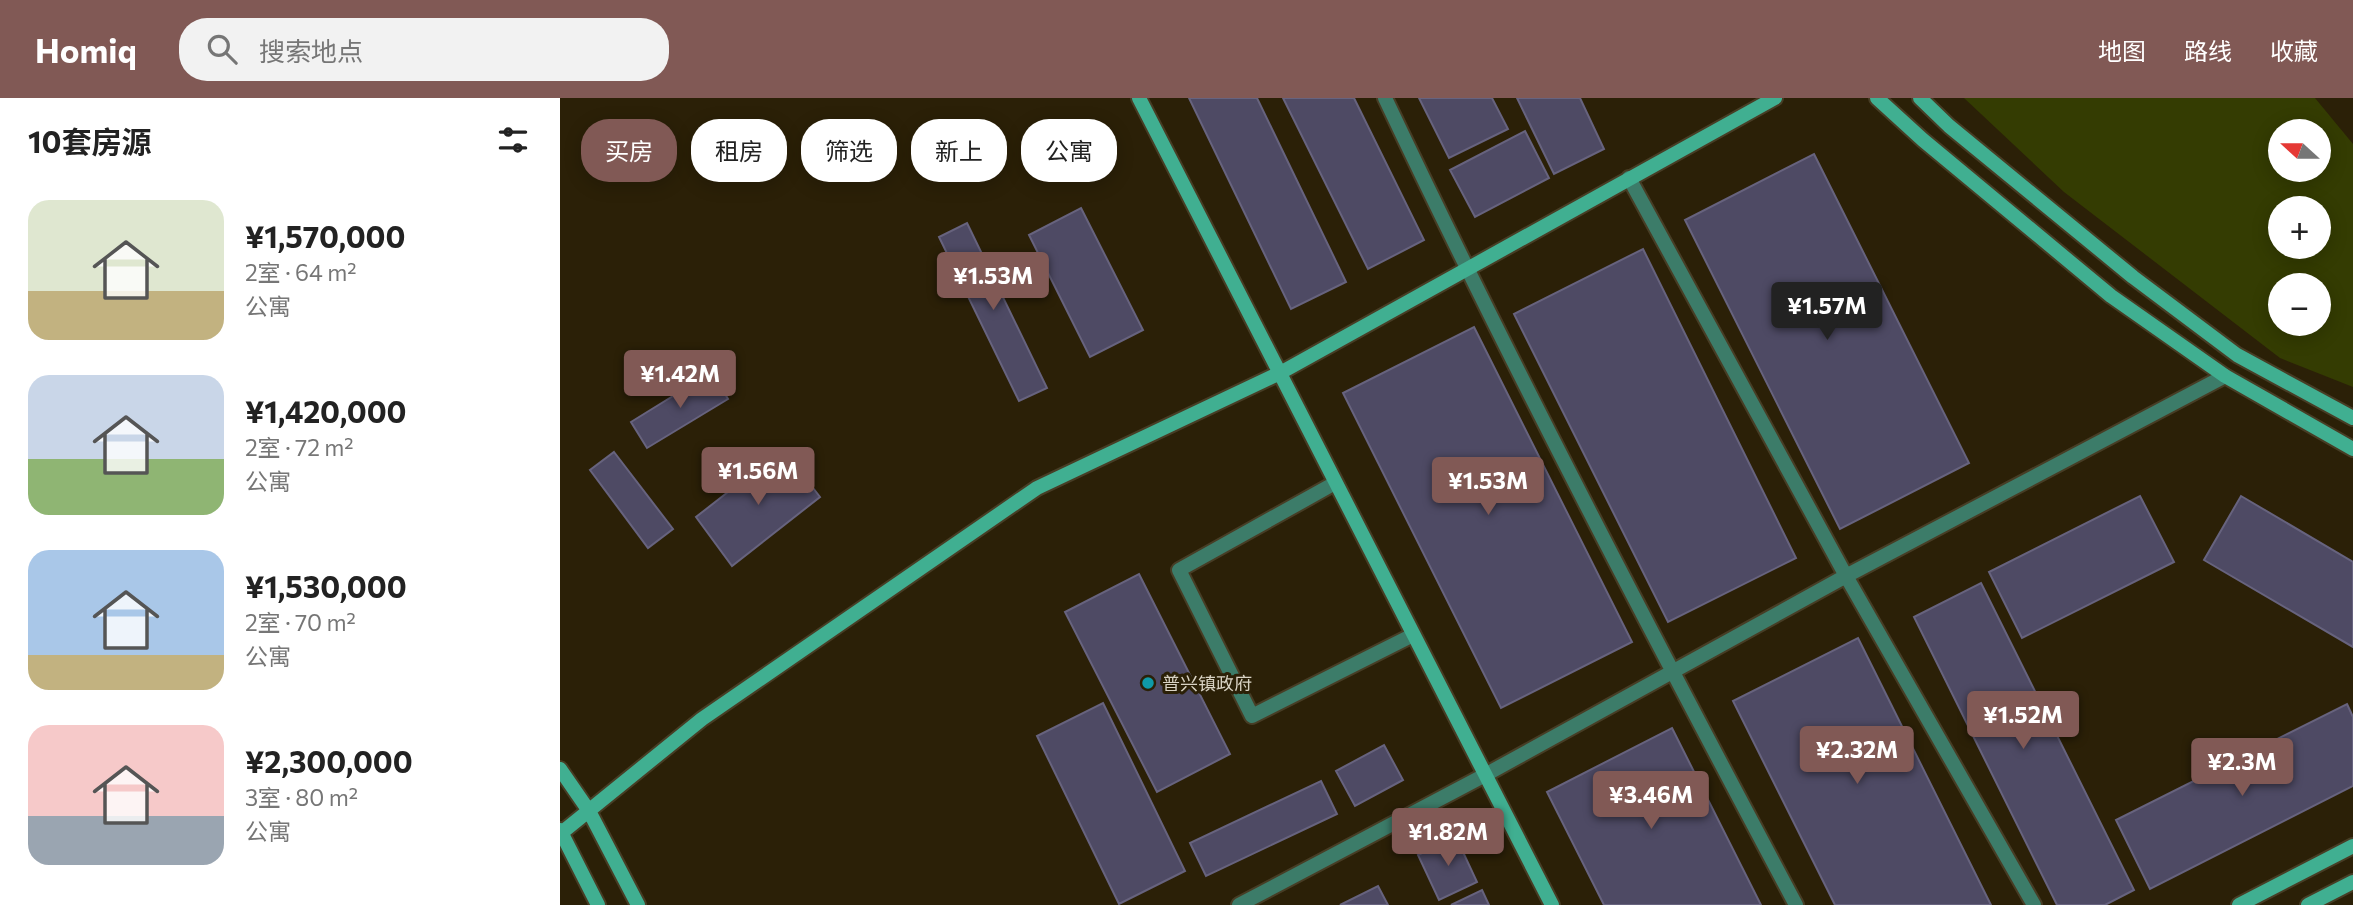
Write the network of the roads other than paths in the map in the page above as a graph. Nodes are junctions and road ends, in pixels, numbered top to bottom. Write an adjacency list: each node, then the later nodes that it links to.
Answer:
1 (1139, 98): 8 (street)
2 (1385, 98): 7 (street)
3 (1775, 98): 6 (street)
4 (1877, 98): 9 (street)
5 (1920, 98): 10 (street)
6 (1629, 178): 7 (street); 13 (street)
7 (1466, 269): 8 (street); 15 (street)
8 (1280, 373): 12 (street); 18 (street)
9 (2225, 376): 11 (street); 13 (street)
10 (2353, 418)
11 (2353, 449)
12 (1335, 483): 14 (street); 14 (street)
13 (1846, 576): 15 (street); 27 (street)
14 (1413, 635): 17 (street)
15 (1672, 672): 17 (street); 26 (street)
16 (560, 769): 18 (street)
17 (1485, 775): 24 (street); 25 (street)
18 (589, 811): 19 (street); 23 (street)
19 (561, 832): 22 (street)
20 (2353, 846): 28 (street)
21 (2353, 882): 29 (street)
22 (598, 905)
23 (638, 905)
24 (1239, 905)
25 (1552, 905)
26 (1796, 905)
27 (2034, 905)
28 (2239, 905)
29 (2308, 905)

